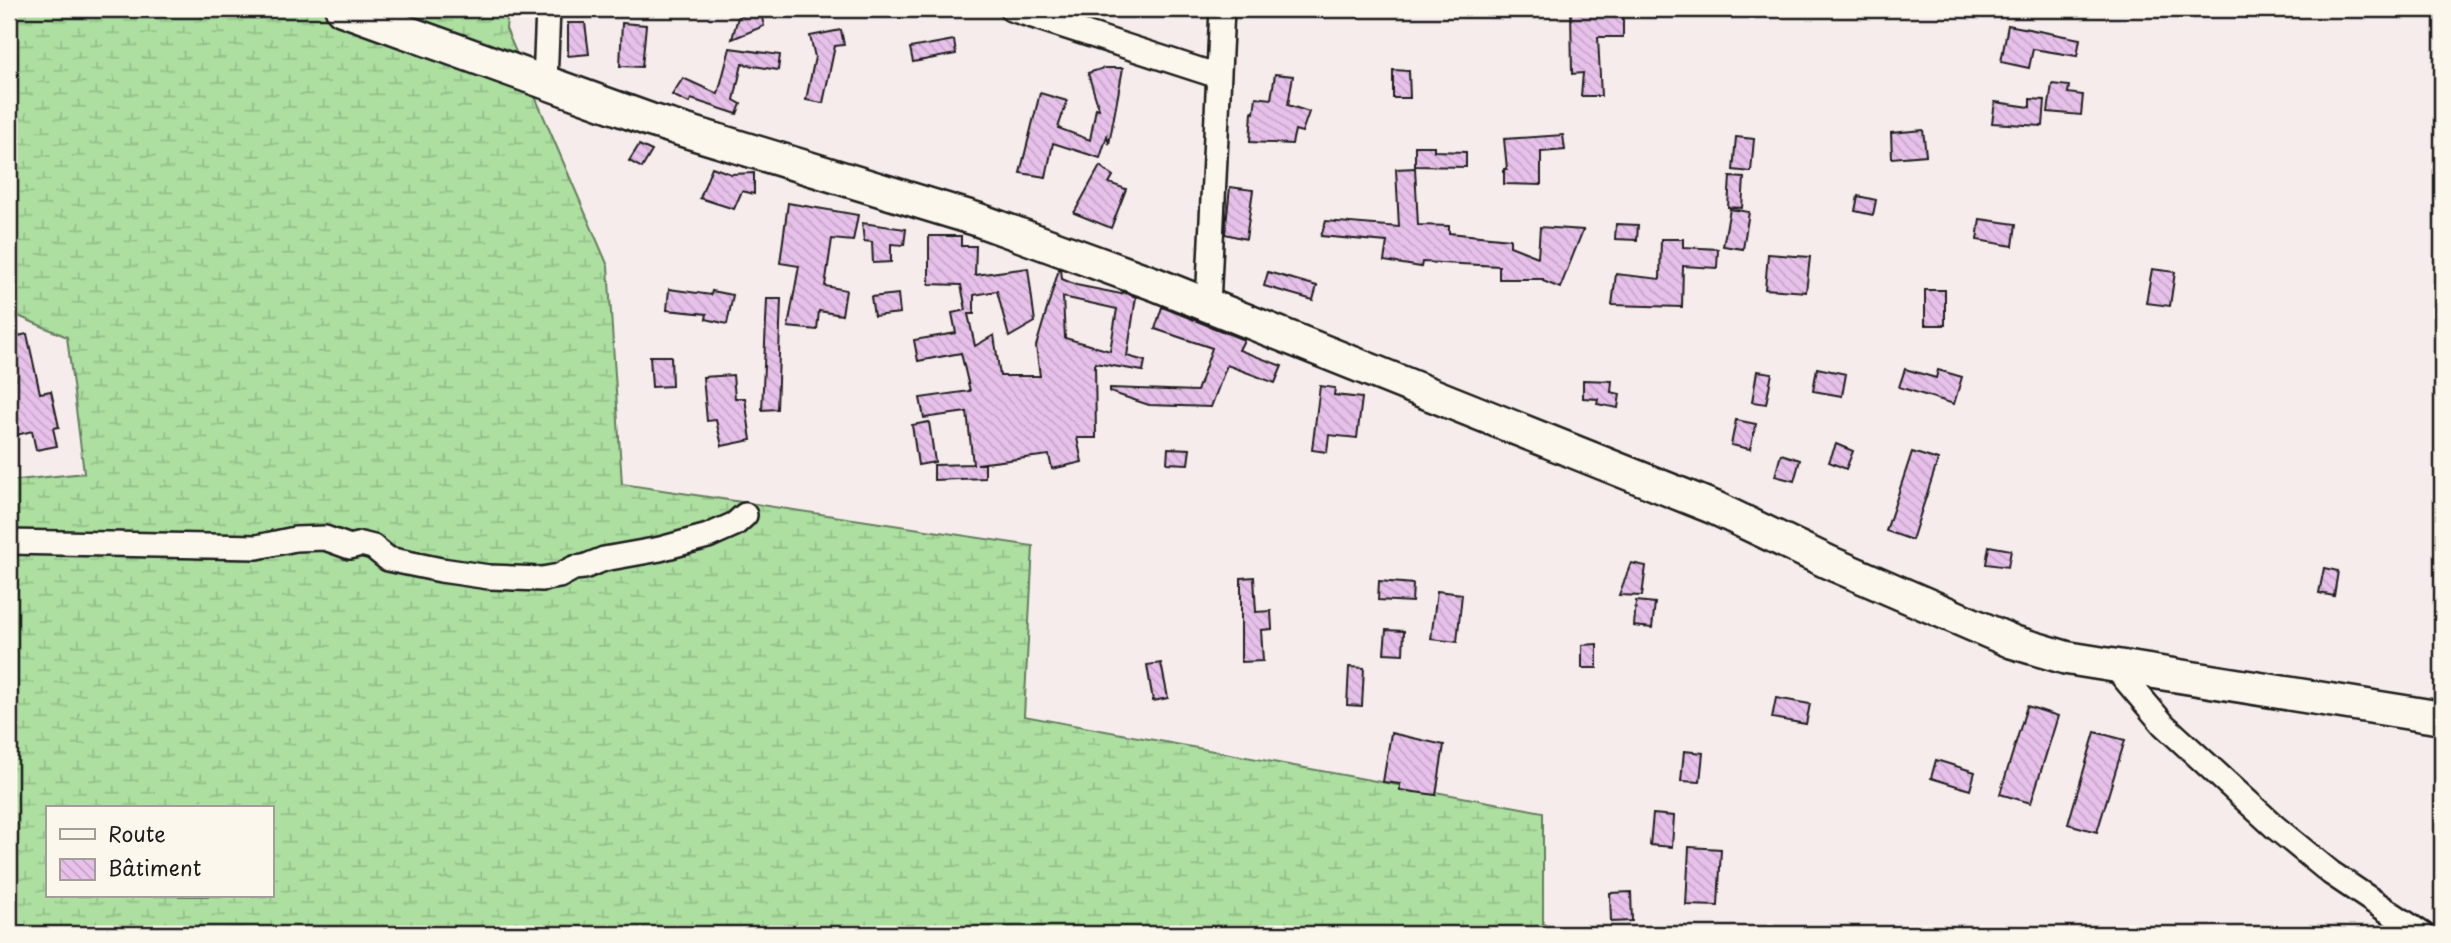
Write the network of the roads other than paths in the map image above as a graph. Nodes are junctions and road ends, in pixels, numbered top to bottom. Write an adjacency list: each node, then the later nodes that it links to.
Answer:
1 (342, 9): 6 (main road)
2 (548, 9): 6 (street)
3 (1011, 9): 5 (street)
4 (1222, 9): 5 (street)
5 (1218, 76): 7 (street)
6 (545, 82): 7 (main road)
7 (1208, 305): 10 (main road)
8 (745, 515): 9 (street)
9 (9, 542)
10 (2114, 666): 11 (main road); 12 (street)
11 (2442, 718)
12 (2422, 934)

